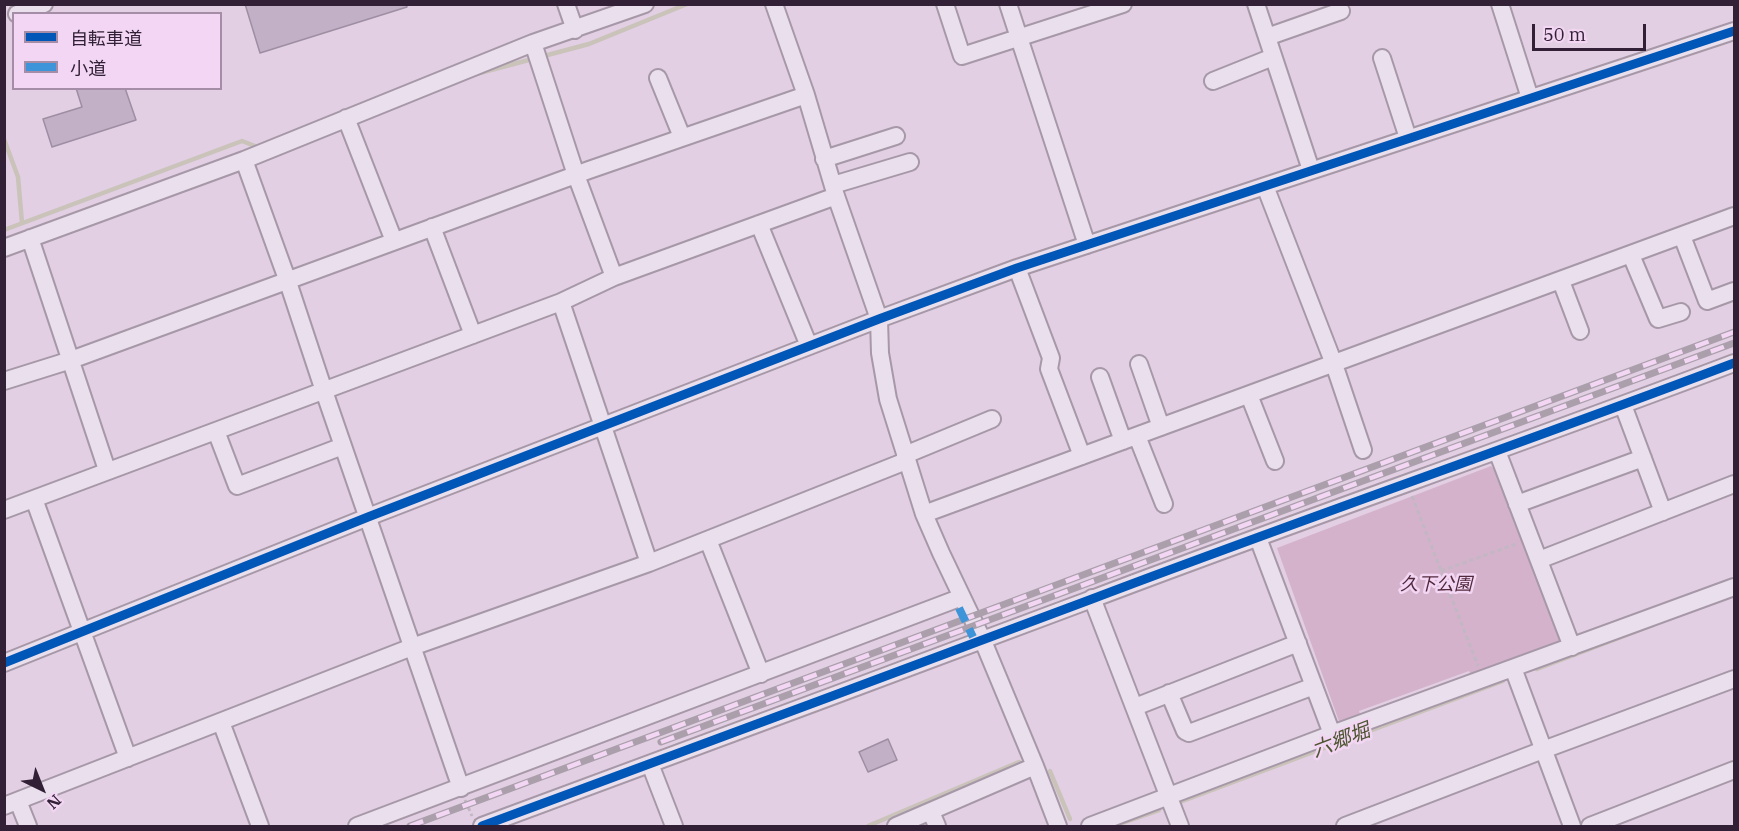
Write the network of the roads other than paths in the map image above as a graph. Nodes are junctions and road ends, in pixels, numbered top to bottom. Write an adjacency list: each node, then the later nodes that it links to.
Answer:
1 (44, 4): 11 (street)
2 (566, 4): 12 (street)
3 (645, 4): 12 (street)
4 (774, 4): 21 (street)
5 (945, 4): 15 (street)
6 (1008, 4): 15 (street)
7 (1123, 4): 15 (street)
8 (1256, 4): 14 (street)
9 (1500, 4): 22 (street)
10 (1341, 11): 14 (street)
11 (21, 12)
12 (575, 30): 16 (street)
13 (1734, 31): 22 (street)
14 (1267, 37): 17 (street)
15 (1019, 39): 40 (street)
16 (533, 44): 23 (street); 31 (street)
17 (1274, 57): 20 (street); 30 (street)
18 (1382, 58): 26 (street)
19 (658, 78): 25 (street)
20 (1213, 81)
21 (806, 95): 25 (street); 27 (street)
22 (1530, 98): 26 (street)
23 (346, 118): 28 (street); 39 (street)
24 (896, 136): 27 (street)
25 (682, 137): 31 (street)
26 (1408, 138): 30 (street)
27 (824, 159): 33 (street)
28 (244, 160): 38 (street); 45 (street)
29 (910, 162): 33 (street)
30 (1311, 170): 32 (street)
31 (576, 175): 36 (street); 44 (street)
32 (1265, 186): 40 (street); 57 (street)
33 (834, 191): 35 (street); 50 (street)
34 (1734, 218): 37 (street)
35 (759, 224): 44 (street); 53 (street)
36 (432, 227): 39 (street); 52 (street)
37 (1682, 236): 42 (street); 47 (street)
38 (30, 238): 41 (street); 54 (street)
39 (394, 241): 45 (street)
40 (1087, 244): 43 (street)
41 (4, 248)
42 (1631, 255): 46 (street); 49 (street)
43 (1017, 268): 50 (street); 71 (street)
44 (614, 277): 48 (street)
45 (287, 279): 54 (street); 60 (street)
46 (1561, 280): 51 (street); 57 (street)
47 (1734, 291)
48 (561, 302): 52 (street); 64 (street)
49 (1681, 312)
50 (879, 319): 53 (street); 72 (street)
51 (1580, 331)
52 (473, 335): 60 (street)
53 (809, 346): 64 (street)
54 (71, 360): 59 (street); 75 (street)
55 (1734, 363): 62 (street)
56 (1139, 364): 65 (street)
57 (1334, 364): 61 (street); 69 (street)
58 (1100, 377): 67 (street)
59 (4, 381)
60 (324, 392): 66 (street); 68 (street)
61 (1249, 395): 65 (street); 74 (street)
62 (1623, 405): 70 (street); 73 (street)
63 (992, 419): 72 (street)
64 (604, 425): 83 (street); 87 (street)
65 (1161, 427): 67 (street)
66 (216, 431): 68 (street); 75 (street)
67 (1130, 438): 71 (street); 78 (street)
68 (343, 446): 83 (street)
69 (1363, 450)
70 (1497, 451): 79 (street); 84 (street)
71 (1082, 456): 82 (street)
72 (906, 458): 82 (street); 85 (street)
73 (1643, 458): 79 (street); 81 (street)
74 (1275, 461)
75 (106, 470): 77 (street)
76 (1734, 484): 81 (street)
77 (34, 499): 80 (street); 91 (street)
78 (1164, 504)
79 (1517, 504): 86 (street)
80 (4, 510)
81 (1663, 512): 86 (street)
82 (924, 514): 89 (street)
83 (368, 517): 91 (street); 94 (street)
84 (1258, 538): 90 (street); 93 (street)
85 (708, 540): 87 (street); 98 (street)
86 (1539, 560): 95 (street)
87 (649, 563): 94 (street)
88 (1734, 586): 95 (street)
89 (962, 597): 92 (street); 98 (street)
90 (1092, 598): 92 (street); 102 (street)
91 (82, 632): 96 (street); 106 (street)
92 (983, 641): 107 (street); 108 (street)
93 (1298, 643): 100 (street); 101 (street)
94 (412, 647): 103 (street); 110 (street)
95 (1572, 647): 97 (street)
96 (4, 663)
97 (1513, 668): 104 (street); 105 (street)
98 (761, 674): 110 (street)
99 (1734, 679): 105 (street)
100 (1314, 686): 101 (street); 104 (street)
101 (1169, 693): 102 (street)
102 (1135, 707): 111 (street)
103 (221, 722): 106 (street); 116 (street)
104 (1332, 734): 111 (street)
105 (1543, 750): 123 (street); 124 (street)
106 (128, 758): 112 (street)
107 (650, 764): 114 (street); 118 (street)
108 (1035, 765): 113 (street); 120 (street)
109 (1734, 770): 125 (street)
110 (462, 792): 117 (street)
111 (1168, 796): 121 (street); 122 (street)
112 (11, 803): 115 (street)
113 (934, 819): 119 (street)
114 (478, 824)
115 (28, 826)
116 (260, 826)
117 (357, 826)
118 (674, 826)
119 (896, 826)
120 (1058, 826)
121 (1090, 826)
122 (1180, 826)
123 (1345, 826)
124 (1572, 826)
125 (1590, 826)

